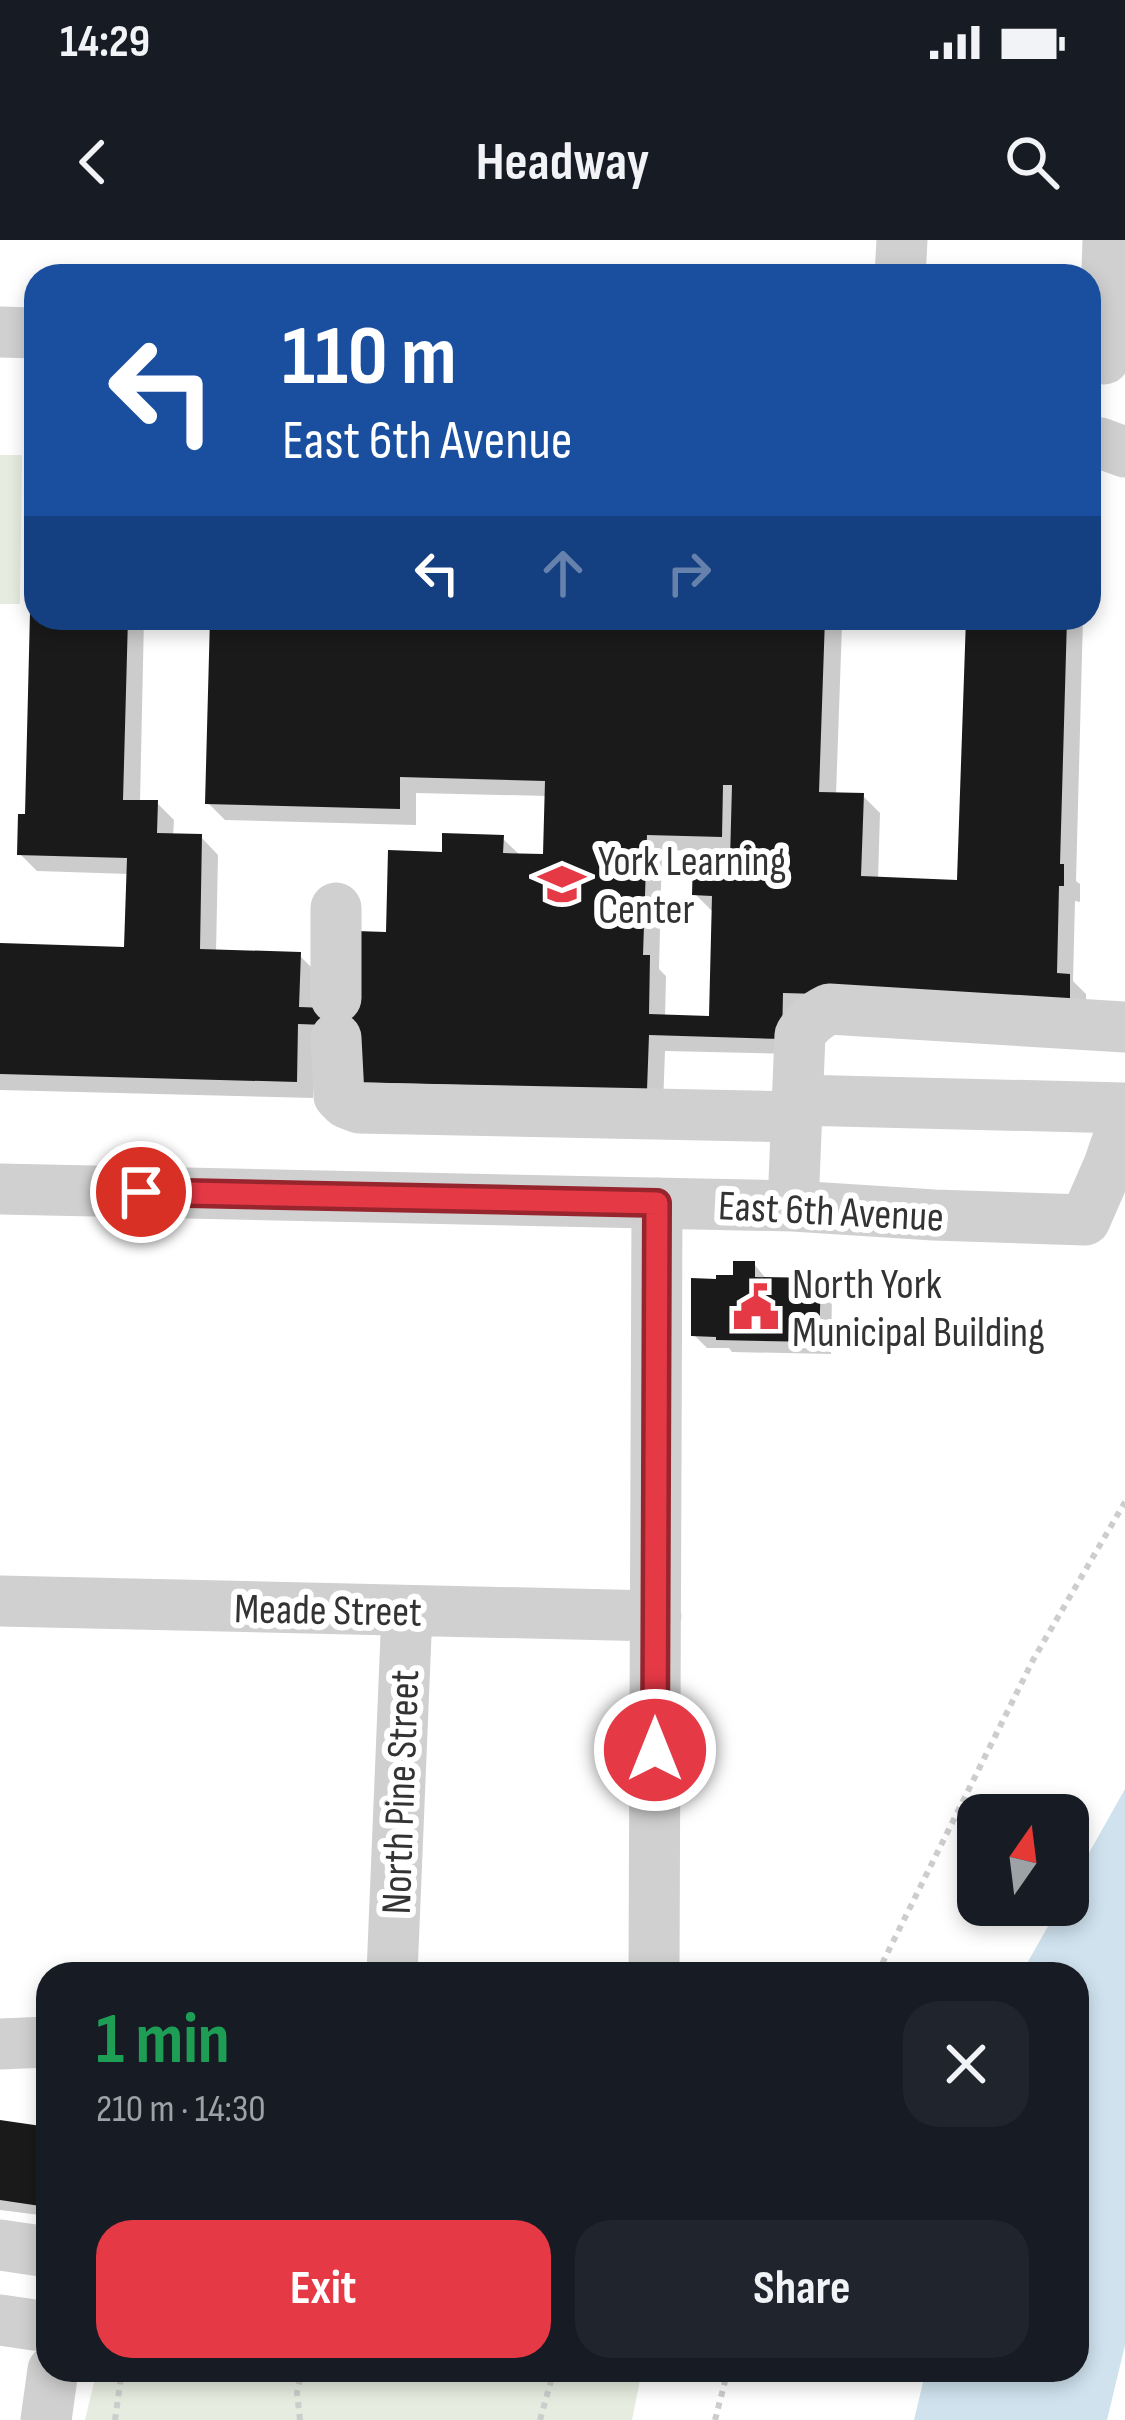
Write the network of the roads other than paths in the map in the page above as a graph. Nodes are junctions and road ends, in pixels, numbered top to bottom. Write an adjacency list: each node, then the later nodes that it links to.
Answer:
1 (1108, 240): 2 (street)
2 (1106, 359)
3 (336, 908): 5 (street)
4 (1125, 1027): 5 (street)
5 (797, 1108): 6 (street); 10 (street)
6 (1125, 1108)
7 (1125, 1118): 10 (street, East 6th Avenue)
8 (0, 1189): 9 (street, East 6th Avenue)
9 (657, 1203): 10 (street, East 6th Avenue); 13 (street)
10 (793, 1206)
11 (0, 1601): 12 (street, Meade Street)
12 (406, 1611): 13 (street, Meade Street); 14 (street, North Pine Street)
13 (656, 1616): 15 (street)
14 (392, 1962)
15 (654, 1962)
16 (36, 2042): 17 (street)
17 (0, 2044)
18 (0, 2245): 19 (street)
19 (36, 2250)
20 (0, 2320): 21 (street)
21 (36, 2325)
22 (51, 2382): 23 (street)
23 (46, 2420)

